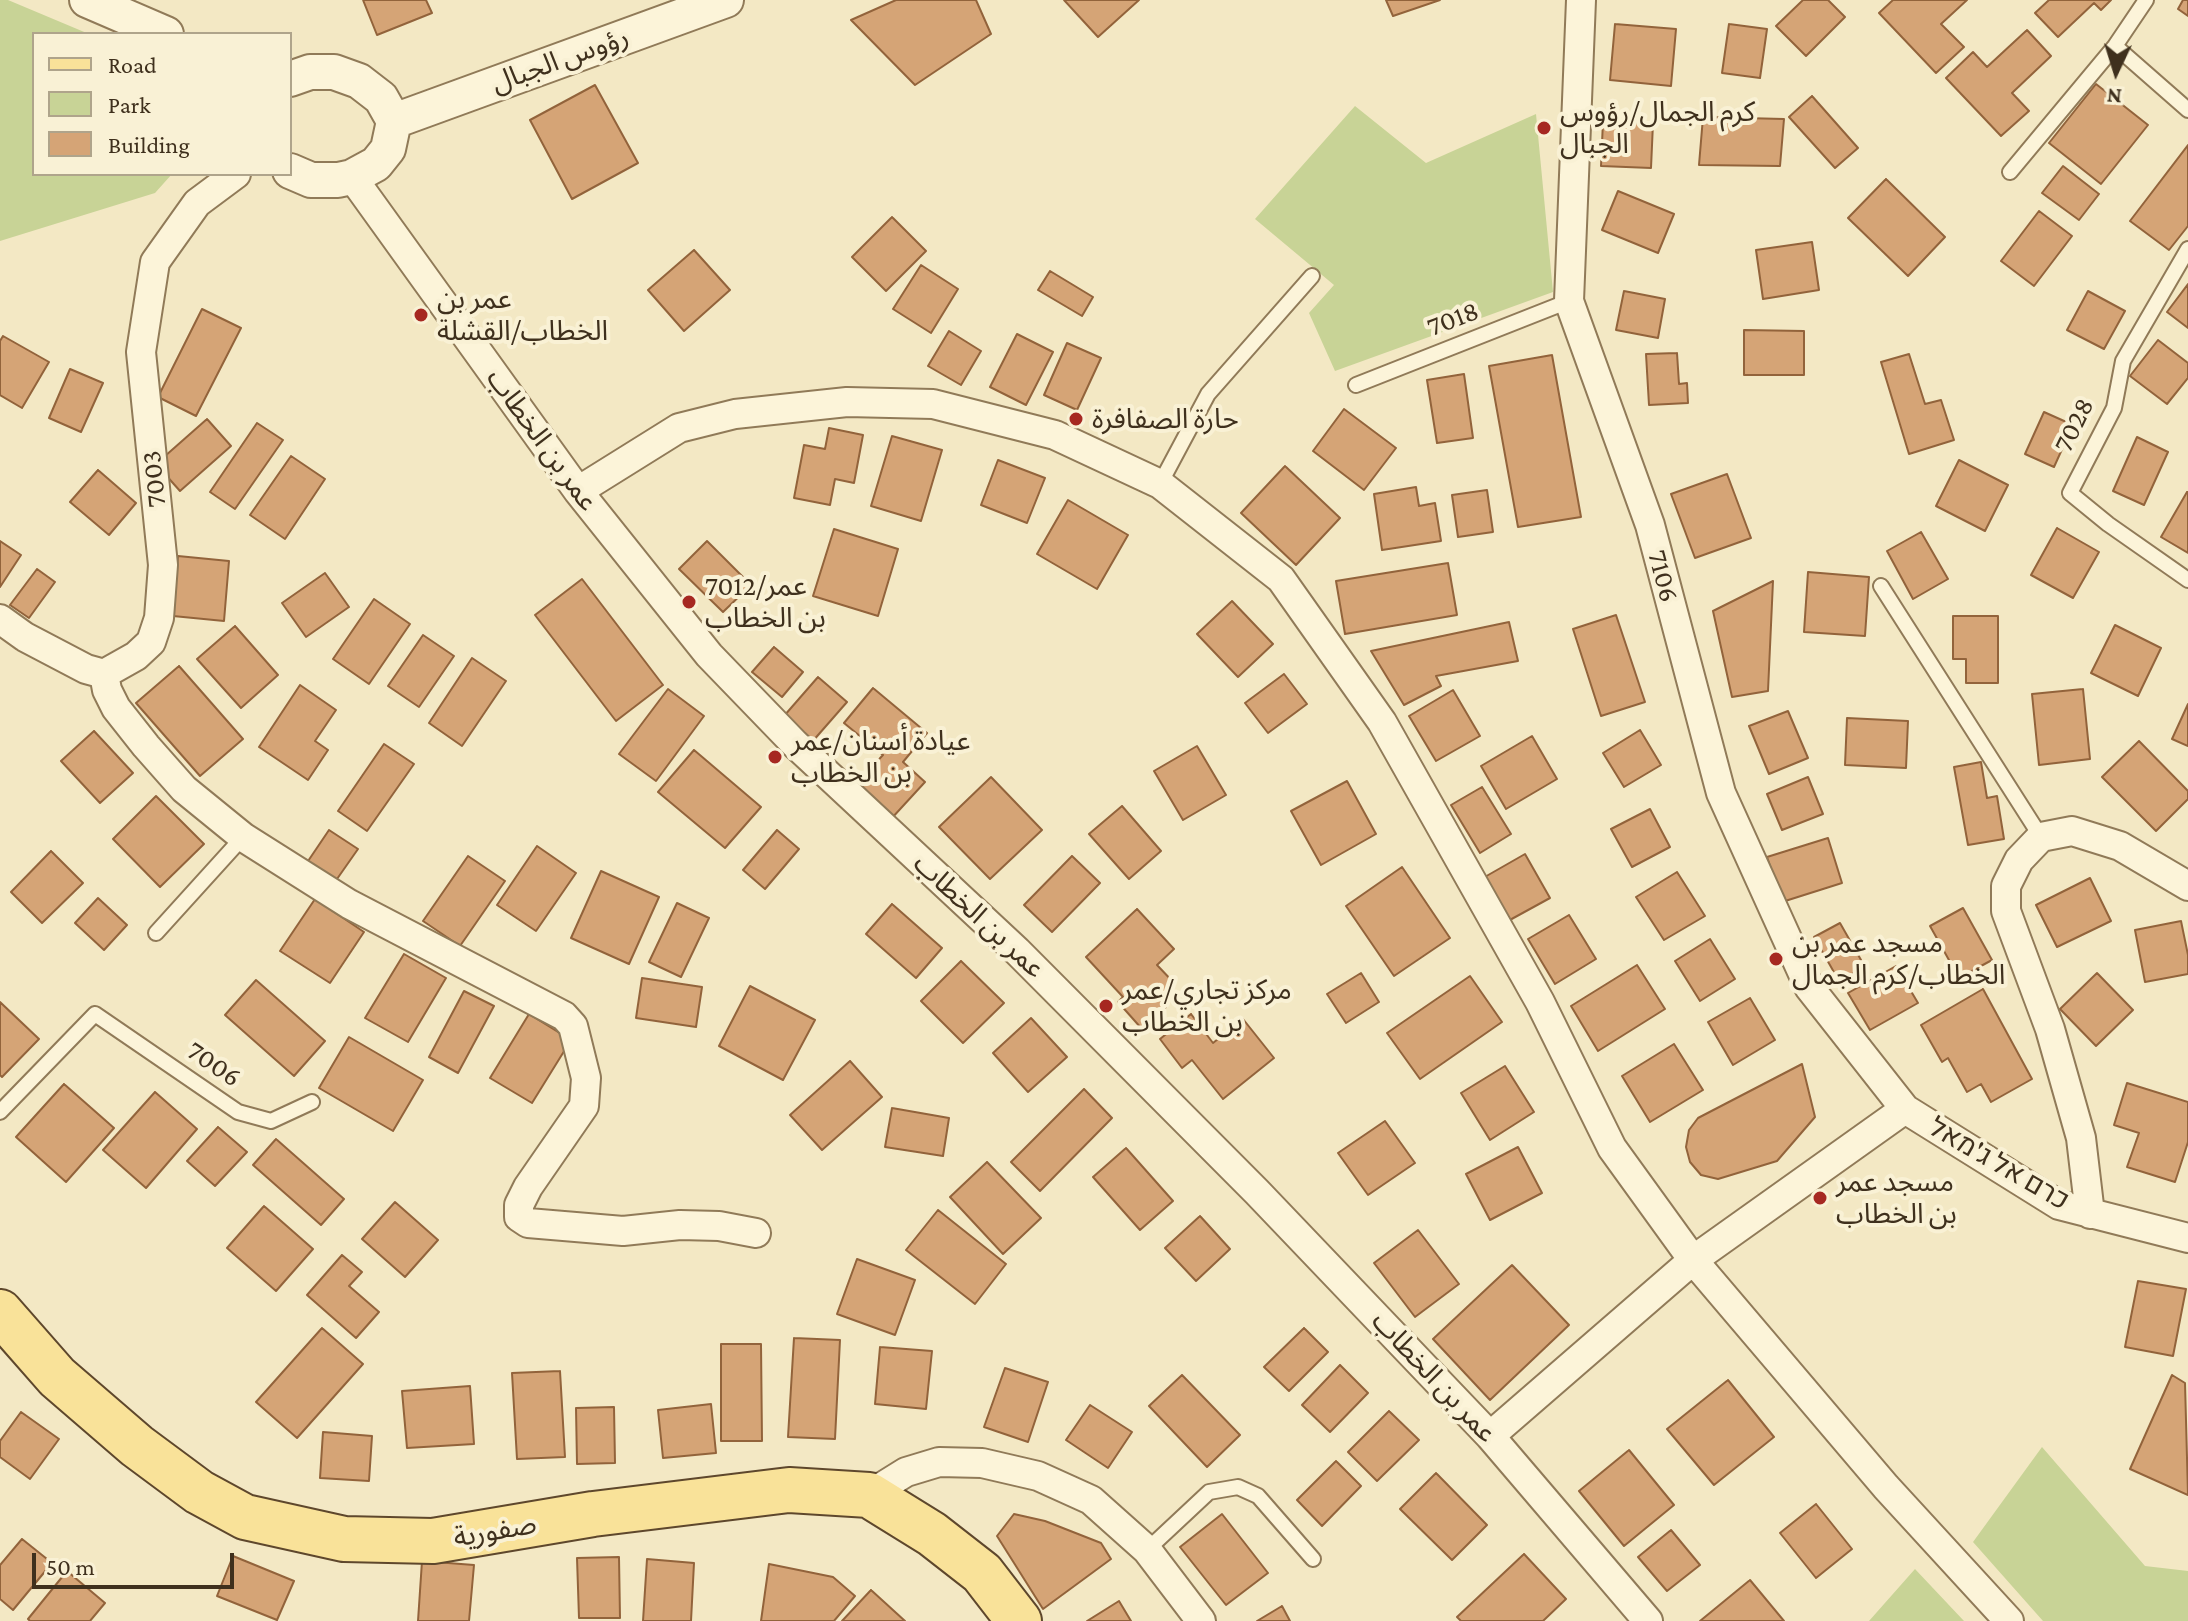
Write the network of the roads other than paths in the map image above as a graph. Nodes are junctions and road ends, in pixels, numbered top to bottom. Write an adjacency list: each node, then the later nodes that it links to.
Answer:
1 (87, 0): 5 (street)
2 (726, 0): 9 (street, رؤوس الجبال)
3 (1581, 0): 16 (street, 7106)
4 (2146, 0): 6 (lane)
5 (161, 32)
6 (2115, 46): 8 (lane); 11 (lane)
7 (292, 78): 9 (street)
8 (2188, 110)
9 (394, 121): 13 (street)
10 (292, 172): 13 (street)
11 (2010, 172)
12 (233, 176): 23 (street, 7003)
13 (352, 177): 19 (street, عمر بن الخطاب)
14 (2188, 249): 20 (lane, 7028)
15 (1312, 276): 18 (lane)
16 (1569, 301): 17 (lane, 7018); 29 (street, 7106)
17 (1356, 385)
18 (1160, 484): 19 (street); 34 (street)
19 (578, 491): 36 (street, عمر بن الخطاب)
20 (2188, 580)
21 (1881, 586): 25 (lane)
22 (0, 619): 23 (street)
23 (104, 674): 24 (street)
24 (243, 837): 27 (lane); 32 (street)
25 (2041, 837): 26 (street); 31 (street)
26 (2188, 886)
27 (156, 933)
28 (312, 1102): 30 (lane, 7006)
29 (1905, 1109): 31 (street, כרם אל ג'מאל); 34 (street)
30 (0, 1112)
31 (2090, 1214): 33 (street, כרם אל ג'מאל)
32 (756, 1233)
33 (2188, 1238)
34 (1693, 1260): 36 (street); 43 (street)
35 (0, 1312): 37 (main road, صفورية)
36 (1490, 1436): 42 (street, عمر بن الخطاب)
37 (869, 1495): 38 (street); 40 (main road, صفورية)
38 (1147, 1550): 39 (lane); 41 (street)
39 (1313, 1559)
40 (1019, 1621)
41 (1201, 1621)
42 (1648, 1621)
43 (2009, 1621)

